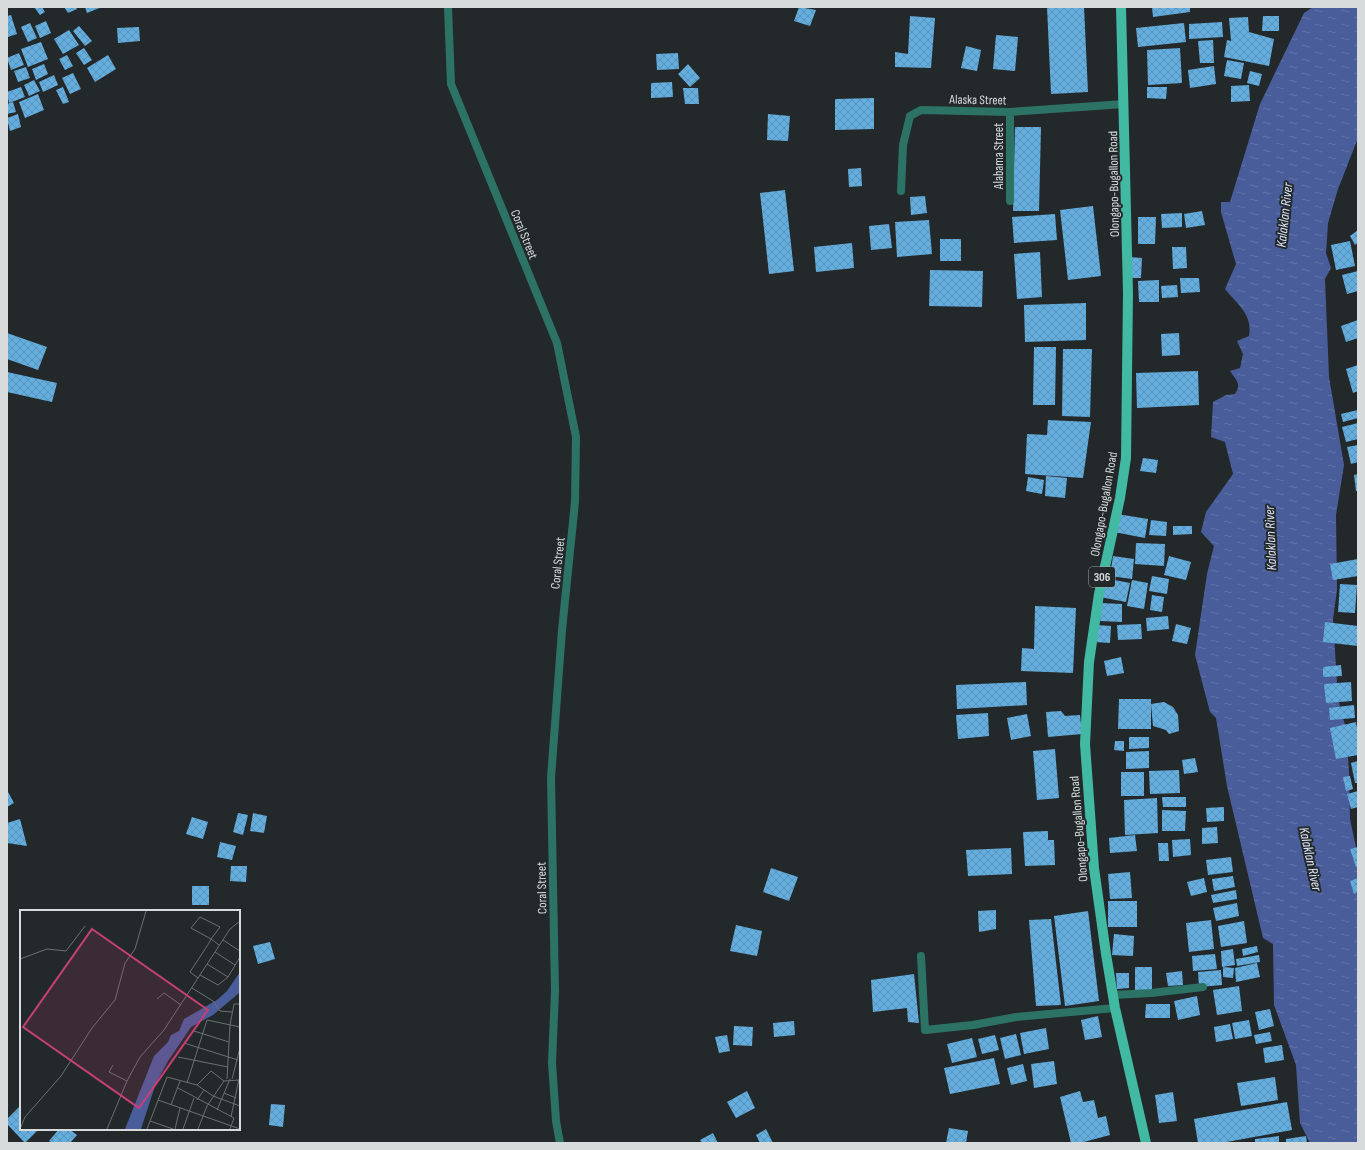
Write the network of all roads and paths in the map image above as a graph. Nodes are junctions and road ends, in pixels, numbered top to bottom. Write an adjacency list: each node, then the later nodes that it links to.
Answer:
1 (448, 7): 11 (street, Coral Street)
2 (1120, 7): 3 (main road, Olongapo-Bugallon Road / 306)
3 (1124, 104): 4 (street, Alaska Street); 9 (main road, Olongapo-Bugallon Road / 306)
4 (1010, 112): 5 (street, Alaska Street); 6 (street, Alabama Street)
5 (901, 190)
6 (1010, 201)
7 (921, 956): 10 (street)
8 (1203, 987): 9 (street)
9 (1113, 995): 10 (main road, Olongapo-Bugallon Road / 306)
10 (1115, 1008): 12 (main road, Olongapo-Bugallon Road / 306)
11 (560, 1143)
12 (1146, 1143)

